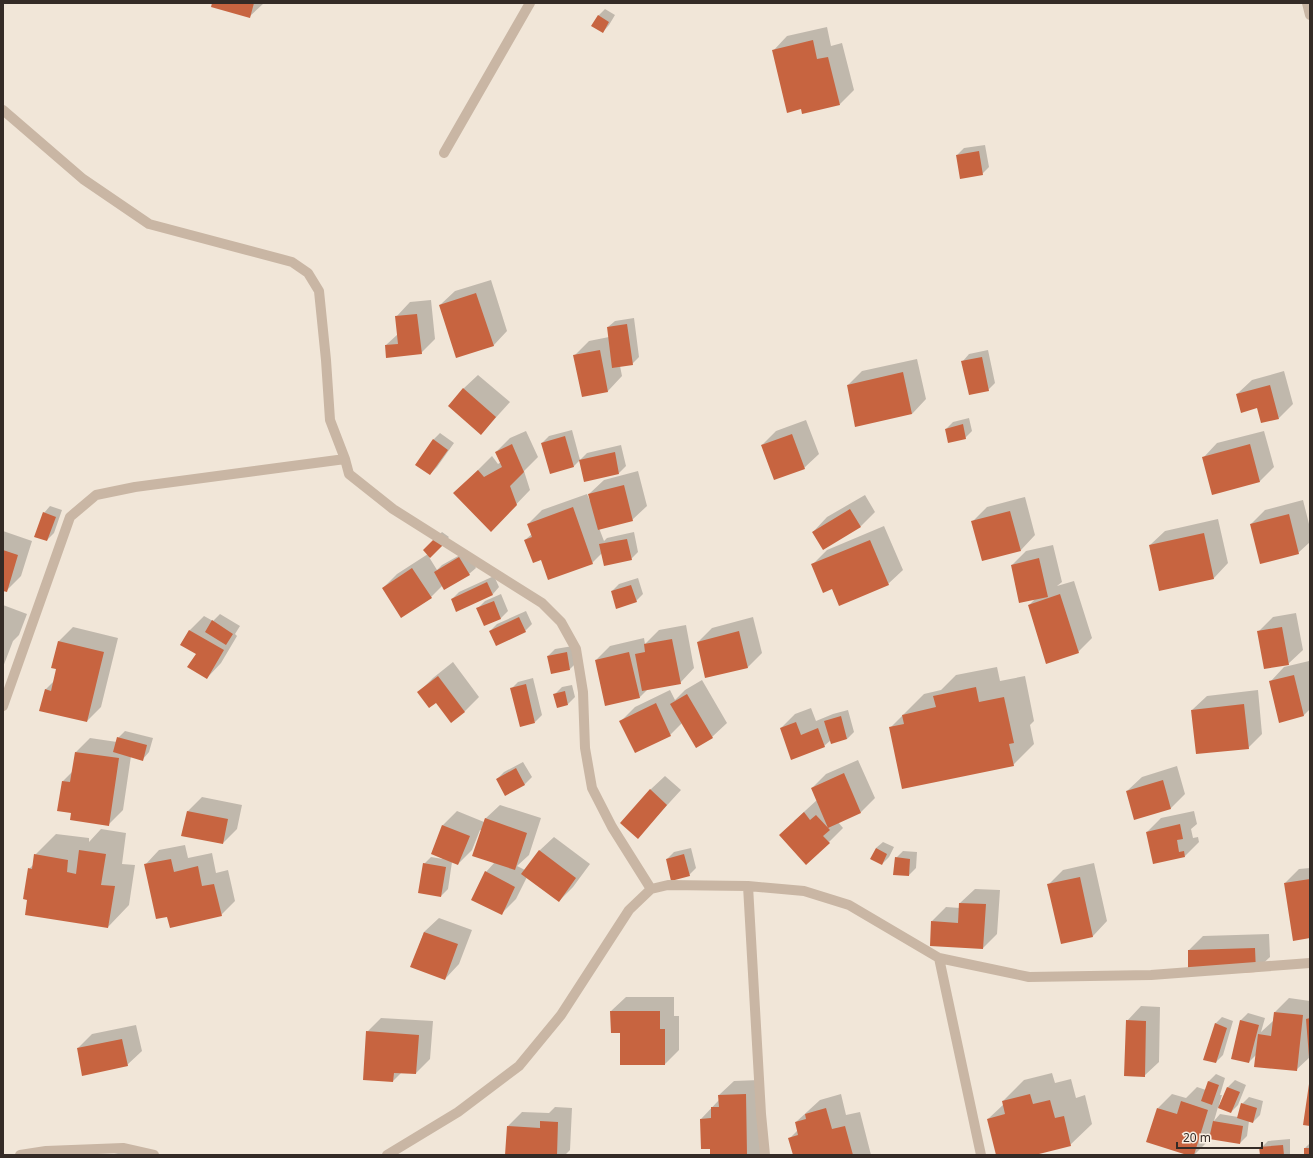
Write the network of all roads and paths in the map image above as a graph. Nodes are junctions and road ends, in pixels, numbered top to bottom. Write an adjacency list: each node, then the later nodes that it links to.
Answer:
1 (530, 3): 5 (street)
2 (1307, 3): 3 (street)
3 (1310, 15)
4 (3, 110): 6 (street)
5 (444, 153)
6 (345, 459): 7 (street); 9 (street)
7 (3, 706)
8 (748, 886): 9 (street); 10 (street); 15 (street)
9 (651, 889): 14 (street)
10 (938, 958): 11 (street); 16 (street)
11 (1310, 963)
12 (20, 1155): 13 (street)
13 (154, 1155)
14 (387, 1155)
15 (765, 1155)
16 (980, 1155)

